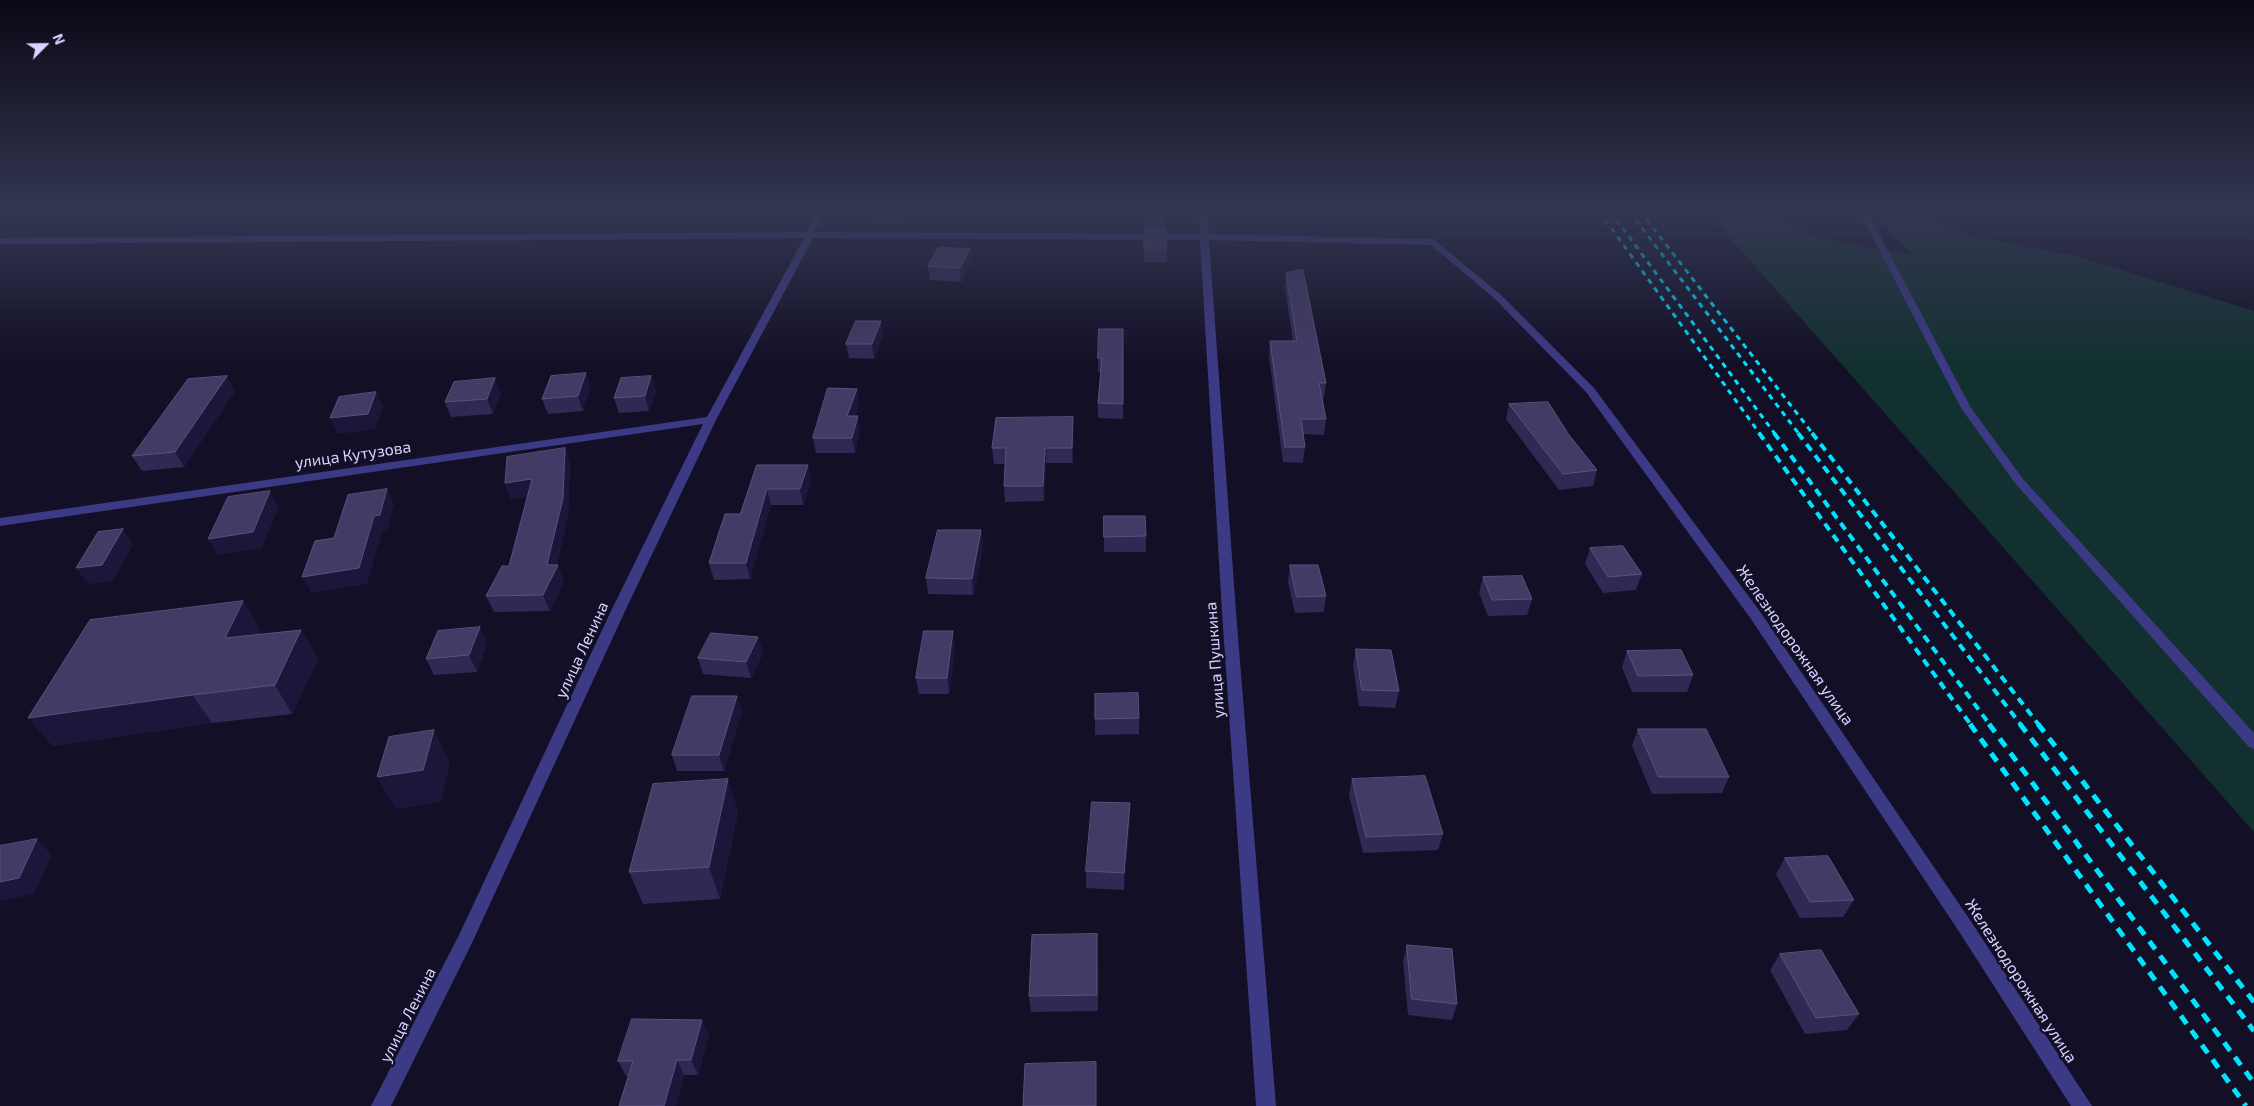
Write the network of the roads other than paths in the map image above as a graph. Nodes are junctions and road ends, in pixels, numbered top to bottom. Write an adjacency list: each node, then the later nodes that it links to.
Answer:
1 (795, 263): 5 (street, улица Ленина)
2 (1208, 263): 9 (street, улица Пушкина)
3 (1457, 263): 10 (street, Железнодорожная улица)
4 (1890, 263): 7 (street)
5 (712, 420): 6 (street, улица Кутузова); 8 (street, улица Ленина)
6 (0, 522)
7 (2254, 743)
8 (381, 1106)
9 (1266, 1106)
10 (2082, 1106)

